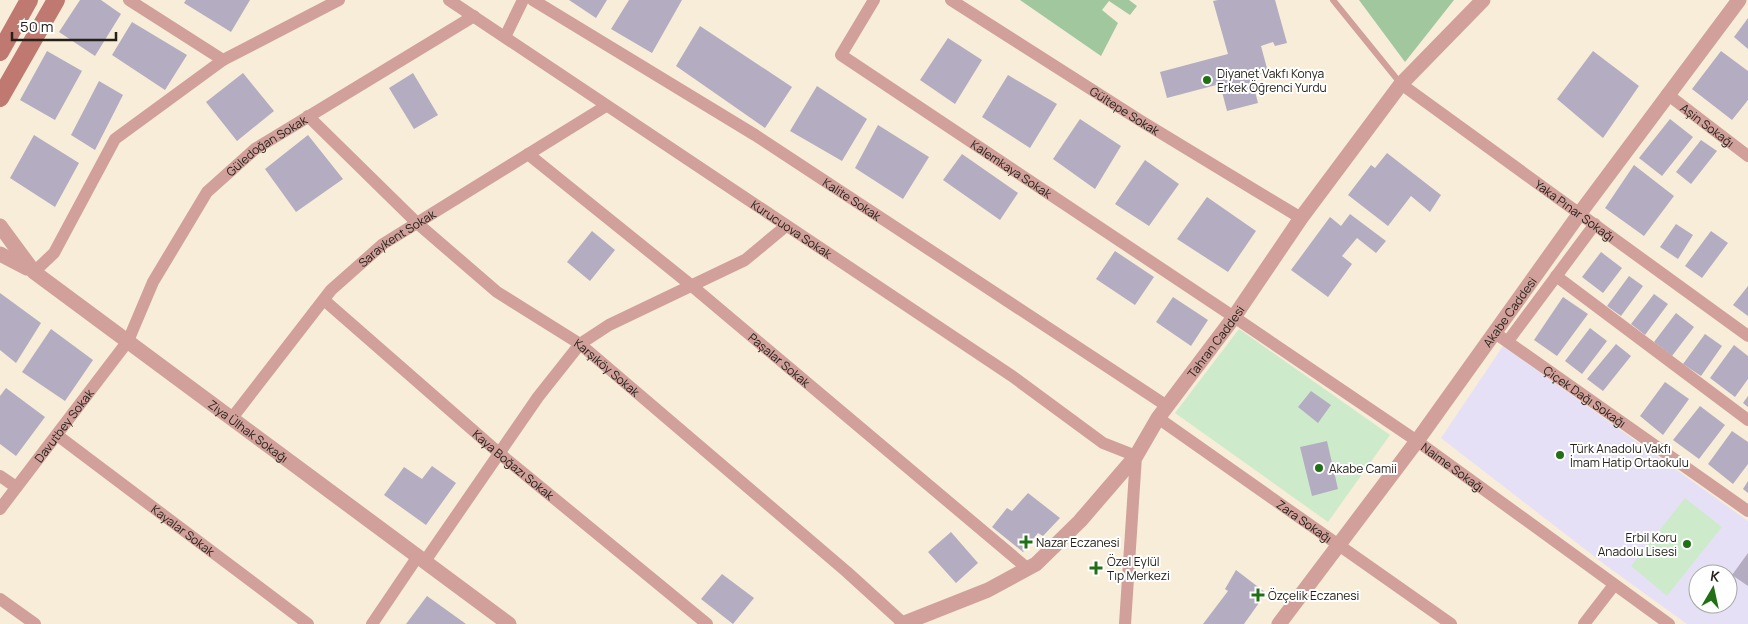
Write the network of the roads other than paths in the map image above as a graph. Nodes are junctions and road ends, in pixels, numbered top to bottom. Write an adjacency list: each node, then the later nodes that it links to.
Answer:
1 (29, 0): 15 (main road)
2 (56, 0): 19 (main road)
3 (129, 0): 16 (street)
4 (339, 0): 16 (street)
5 (449, 0): 13 (street, Kurucuova Sokak)
6 (523, 0): 14 (street)
7 (533, 0): 41 (street, Kalite Sokak)
8 (874, 0): 35 (street, Kalemkaya Sokak)
9 (951, 0): 25 (street, Gültepe Sokak)
10 (1333, 0): 17 (lane)
11 (1483, 0): 17 (street, Tahran Caddesi)
12 (1739, 0): 18 (street, Akabe Caddesi)
13 (474, 16): 14 (street, Kurucuova Sokak); 21 (street, Güledoğan Sokak)
14 (504, 37): 20 (street, Kurucuova Sokak)
15 (0, 52)
16 (223, 60): 31 (street)
17 (1401, 84): 24 (street, Yaka Pınar Sokağı); 25 (street, Tahran Caddesi)
18 (1668, 94): 23 (street, Aşin Sokağı); 24 (street, Akabe Caddesi)
19 (0, 98)
20 (606, 106): 22 (street, Saraykent Sokak); 29 (street, Kurucuova Sokak)
21 (308, 116): 26 (street, Karşıköy Sokak); 38 (street, Güledoğan Sokak)
22 (528, 154): 26 (street, Saraykent Sokak); 33 (street, Paşalar Sokak)
23 (1748, 156)
24 (1580, 213): 27 (street, Yaka Pınar Sokağı); 36 (street, Akabe Caddesi)
25 (1301, 218): 35 (street, Tahran Caddesi)
26 (417, 223): 34 (street, Saraykent Sokak); 40 (street, Karşıköy Sokak)
27 (1595, 224): 32 (street); 37 (street, Yaka Pınar Sokağı)
28 (0, 226): 31 (street, Ziya Ülhak Sokağı)
29 (786, 226): 33 (street); 47 (street, Kurucuova Sokak)
30 (0, 254): 31 (street)
31 (34, 272): 38 (street, Ziya Ülhak Sokağı)
32 (1556, 276): 39 (street); 43 (street)
33 (692, 286): 40 (street); 54 (street, Paşalar Sokak)
34 (324, 300): 42 (street, Saraykent Sokak); 46 (street, Kaya Boğazı Sokak)
35 (1234, 317): 41 (street, Tahran Caddesi); 45 (street, Naime Sokağı)
36 (1495, 333): 39 (street, Çiçek Dağı Sokağı); 45 (street, Akabe Caddesi)
37 (1748, 336)
38 (128, 341): 42 (street, Ziya Ülhak Sokağı); 44 (street, Davutbey Sokak)
39 (1508, 341): 51 (street, Çiçek Dağı Sokağı)
40 (580, 344): 46 (street); 62 (street, Karşıköy Sokak)
41 (1162, 412): 47 (street, Tahran Caddesi); 52 (street, Zara Sokağı)
42 (232, 418): 53 (street, Ziya Ülhak Sokağı)
43 (1748, 420)
44 (57, 435): 49 (street, Davutbey Sokak); 58 (street, Kayalar Sokak)
45 (1417, 441): 52 (street, Akabe Caddesi); 55 (street, Naime Sokağı)
46 (499, 453): 53 (street); 61 (street, Kaya Boğazı Sokak)
47 (1136, 456): 54 (street, Tahran Caddesi); 63 (street)
48 (0, 476): 49 (street)
49 (16, 487): 50 (street, Davutbey Sokak)
50 (0, 509)
51 (1748, 511)
52 (1339, 544): 64 (street, Akabe Caddesi); 65 (street, Zara Sokağı)
53 (421, 559): 59 (street); 60 (street, Ziya Ülhak Sokağı)
54 (1027, 568): 62 (street, Tahran Caddesi)
55 (1614, 585): 66 (street); 67 (street, Naime Sokağı)
56 (0, 599): 57 (street)
57 (35, 624)
58 (308, 624)
59 (372, 624)
60 (509, 624)
61 (707, 624)
62 (903, 624)
63 (1124, 624)
64 (1279, 624)
65 (1451, 624)
66 (1584, 624)
67 (1669, 624)

